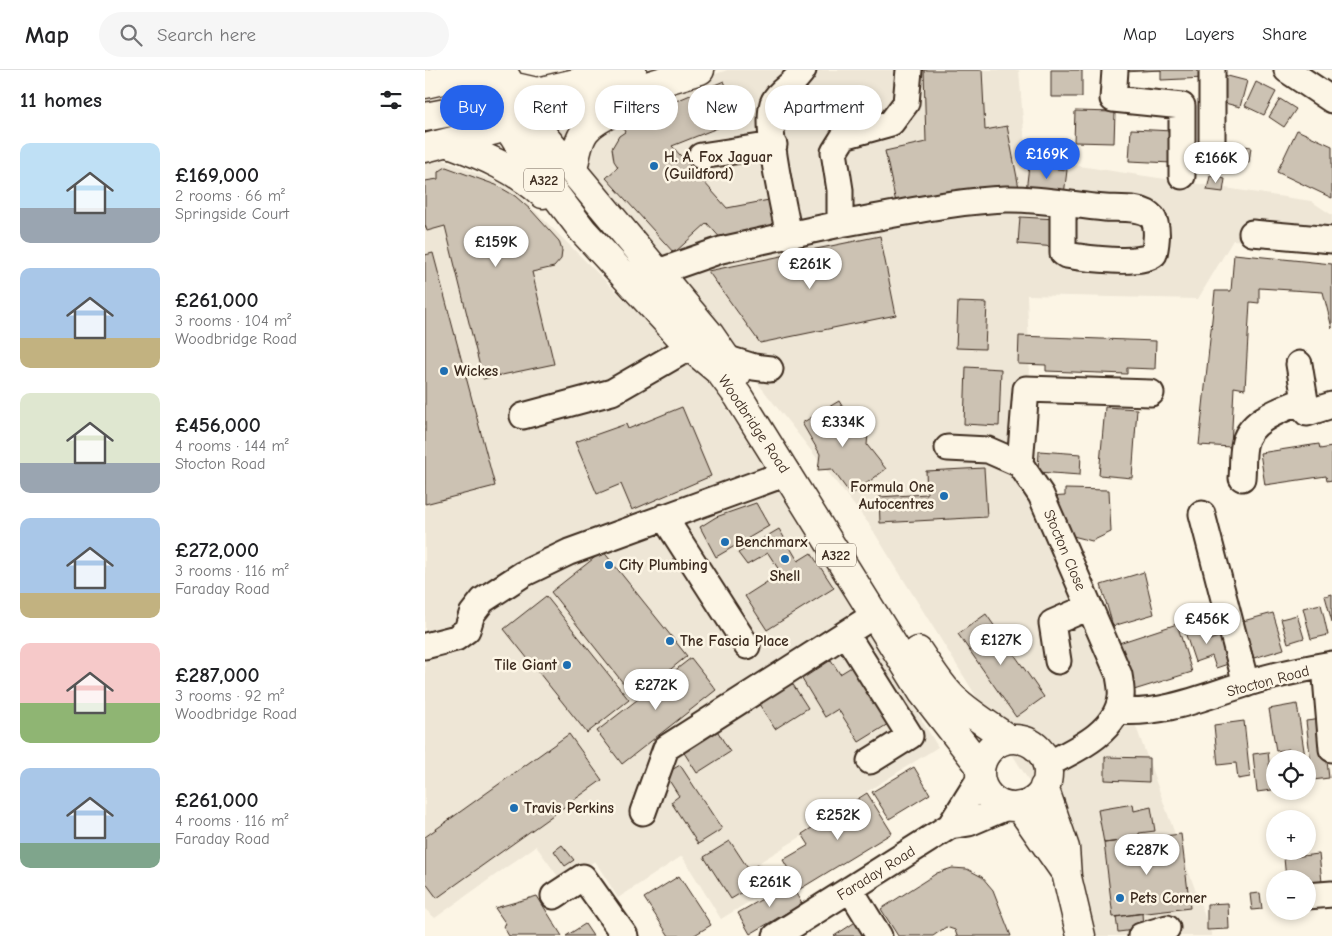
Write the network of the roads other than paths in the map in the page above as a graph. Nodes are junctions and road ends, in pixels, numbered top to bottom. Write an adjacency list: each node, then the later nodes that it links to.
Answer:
1 (632, 70): 12 (main road)
2 (700, 70): 9 (main road)
3 (803, 70): 15 (street)
4 (909, 70): 21 (street)
5 (1115, 70): 19 (street)
6 (1212, 70): 16 (street)
7 (1287, 70): 11 (street)
8 (477, 71): 10 (main road); 12 (main road)
9 (664, 81): 12 (main road); 18 (main road)
10 (425, 84)
11 (1332, 100)
12 (510, 103): 13 (main road); 14 (main road); 18 (main road, Woodbridge Road / A322); 22 (main road, Woodbridge Road / A322)
13 (432, 111)
14 (437, 145): 22 (main road)
15 (774, 145): 17 (street); 24 (street)
16 (1212, 148)
17 (701, 156)
18 (573, 171): 26 (main road, Woodbridge Road / A322)
19 (1181, 176)
20 (1063, 204): 21 (street)
21 (841, 224): 24 (street)
22 (583, 231): 27 (main road, Woodbridge Road / A322)
23 (1252, 233): 25 (street)
24 (789, 235): 26 (street)
25 (1332, 240)
26 (658, 272): 28 (main road, Woodbridge Road / A322)
27 (690, 347): 34 (street); 37 (main road, Woodbridge Road / A322)
28 (725, 358): 30 (street); 50 (main road, Woodbridge Road / A322)
29 (1299, 364): 32 (street)
30 (769, 369)
31 (1151, 394): 36 (street)
32 (1305, 400): 33 (street); 38 (street)
33 (1332, 405)
34 (523, 416)
35 (948, 448): 36 (street)
36 (1020, 464): 41 (street, Stocton Close)
37 (787, 473): 40 (street); 42 (main road, Woodbridge Road / A322)
38 (1242, 478)
39 (1202, 514): 48 (street)
40 (664, 518): 44 (street); 45 (street)
41 (1089, 607): 46 (street); 49 (street, Stocton Close)
42 (873, 616): 43 (street); 53 (main road, Woodbridge Road / A322)
43 (846, 634): 52 (street); 56 (street)
44 (425, 646)
45 (747, 646)
46 (1058, 661)
47 (1329, 665): 48 (street, Stocton Road); 51 (street)
48 (1246, 684): 49 (street, Stocton Road)
49 (1117, 711): 54 (street, Stocton Close)
50 (1009, 739): 53 (main road); 54 (main road, Woodbridge Road)
51 (1332, 748)
52 (871, 761)
53 (980, 772): 55 (main road, Woodbridge Road); 57 (street, Faraday Road)
54 (1045, 776): 55 (main road); 58 (main road, Woodbridge Road)
55 (1014, 806): 57 (street, Faraday Road); 58 (main road, Woodbridge Road)
56 (643, 812)
57 (950, 826): 59 (street, Faraday Road)
58 (1067, 877): 67 (main road, Woodbridge Road)
59 (850, 889): 65 (street, Faraday Road); 66 (street)
60 (1332, 894): 61 (street)
61 (1316, 895)
62 (554, 896): 64 (street)
63 (1167, 928): 68 (street)
64 (625, 936)
65 (776, 936)
66 (879, 936)
67 (1081, 936)
68 (1141, 936)

